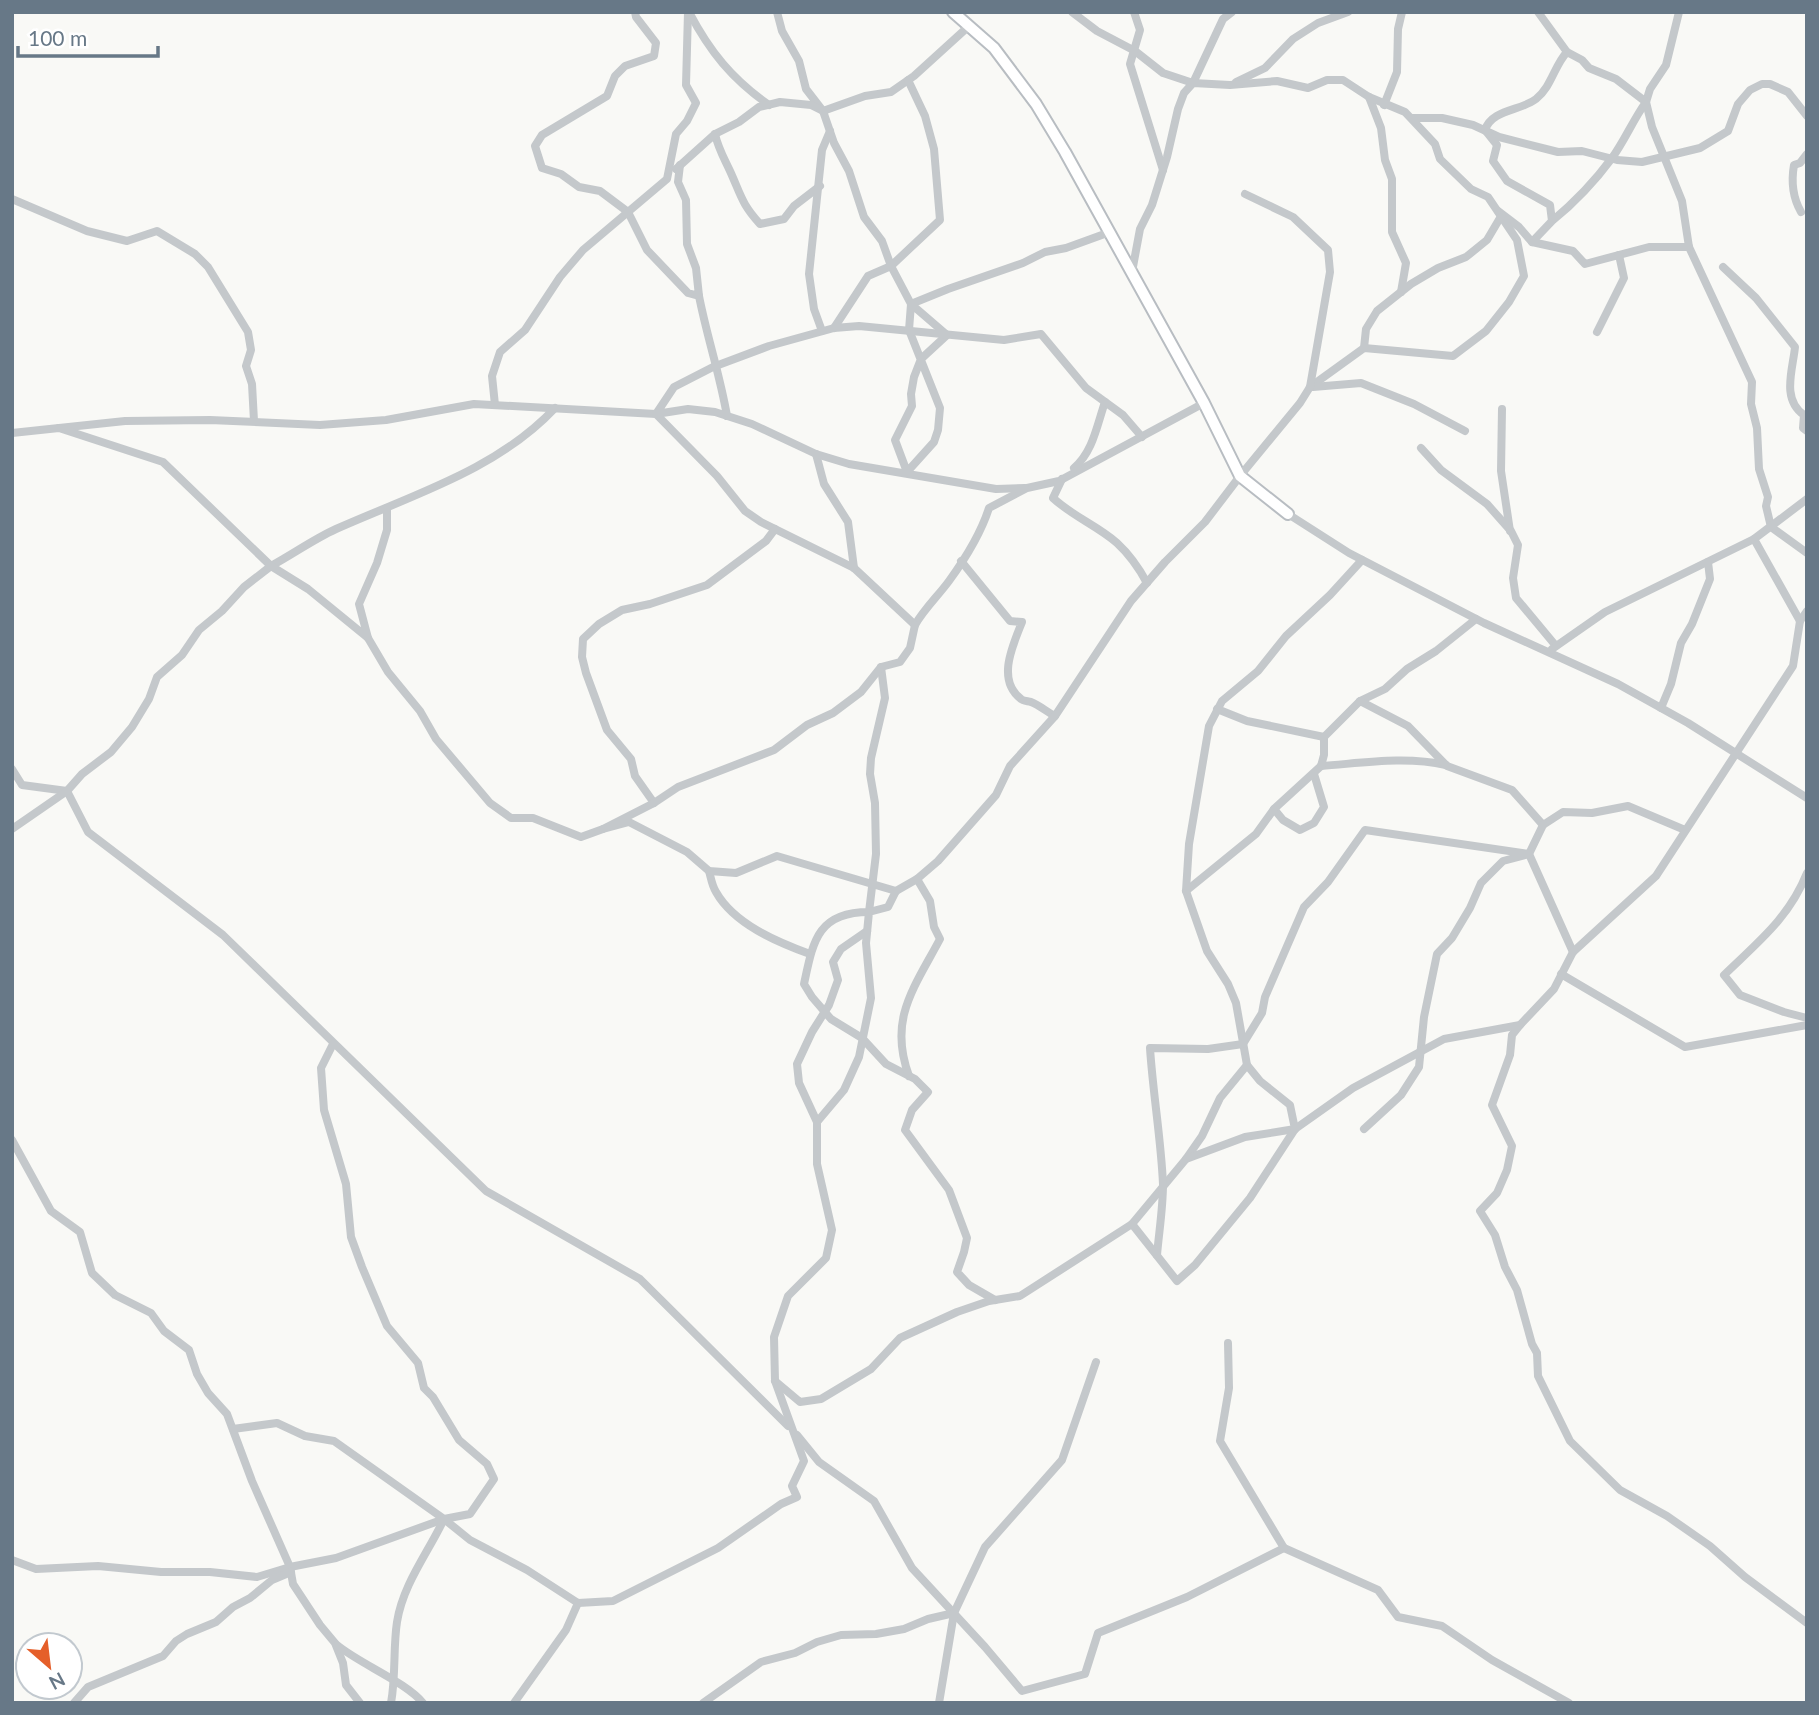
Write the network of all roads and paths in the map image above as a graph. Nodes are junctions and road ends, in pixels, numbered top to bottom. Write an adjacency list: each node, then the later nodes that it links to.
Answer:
1 (635, 12): 37 (street)
2 (689, 12): 20 (street); 33 (street)
3 (778, 12): 22 (street)
4 (953, 12): 12 (main road)
5 (1072, 12): 13 (street)
6 (1134, 12): 13 (street)
7 (1232, 12): 16 (street)
8 (1348, 12): 17 (street)
9 (1402, 12): 21 (street)
10 (1538, 12): 14 (street)
11 (1679, 12): 19 (street)
12 (969, 26): 15 (street); 41 (main road)
13 (1135, 51): 16 (street); 32 (street)
14 (1567, 52): 19 (street); 25 (street)
15 (908, 80): 22 (street); 45 (street)
16 (1193, 83): 17 (street); 32 (street)
17 (1230, 85): 18 (street)
18 (1369, 97): 21 (street); 48 (street)
19 (1646, 102): 29 (street); 30 (street)
20 (769, 105): 22 (street); 27 (street)
21 (1384, 105): 24 (street)
22 (823, 111): 26 (street)
23 (1807, 116): 29 (street)
24 (1412, 118): 25 (street); 39 (street)
25 (1485, 130): 30 (street); 40 (street)
26 (830, 131): 34 (street); 45 (street)
27 (715, 134): 31 (street); 34 (street)
28 (1807, 154): 38 (street)
29 (1666, 157): 30 (street); 43 (street)
30 (1612, 158): 40 (street)
31 (680, 165): 33 (street); 49 (street)
32 (1163, 171): 47 (street)
33 (667, 179): 37 (street)
34 (820, 186): 53 (street)
35 (1245, 194): 59 (street)
36 (12, 199): 67 (street)
37 (628, 212): 49 (street); 62 (street)
38 (1801, 212)
39 (1498, 214): 42 (street); 48 (street); 56 (street)
40 (1552, 221): 42 (street)
41 (1110, 232): 47 (main road); 50 (street)
42 (1532, 242): 44 (street)
43 (1689, 247): 44 (street); 82 (street)
44 (1619, 255): 54 (street)
45 (891, 266): 50 (street); 51 (street)
46 (1723, 267): 70 (street)
47 (1132, 272): 61 (main road)
48 (1401, 292): 56 (street)
49 (699, 296): 58 (street)
50 (911, 304): 52 (street); 55 (street)
51 (834, 328): 52 (street); 53 (street)
52 (909, 330): 55 (street); 57 (street)
53 (822, 331): 58 (street)
54 (1597, 332)
55 (947, 335): 57 (street); 60 (street)
56 (1364, 348): 59 (street)
57 (921, 359): 75 (street); 75 (street)
58 (718, 366): 65 (street); 66 (street)
59 (1310, 387): 69 (street); 76 (street)
60 (1105, 402): 72 (street); 77 (street)
61 (1204, 403): 72 (street); 76 (main road)
62 (495, 405): 63 (street); 67 (street)
63 (555, 408): 65 (street); 80 (street)
64 (1502, 409): 84 (street)
65 (656, 414): 66 (street); 83 (street)
66 (727, 416): 74 (street)
67 (254, 421): 68 (street)
68 (59, 428): 71 (street); 90 (street)
69 (1465, 431)
70 (1807, 431)
71 (12, 433)
72 (1142, 437): 77 (street)
73 (1421, 448): 84 (street)
74 (816, 454): 75 (street); 91 (street)
75 (907, 472): 78 (street)
76 (1240, 476): 81 (main road); 92 (street)
77 (1059, 481): 78 (street); 92 (street)
78 (1027, 488): 88 (street)
79 (1807, 499): 82 (street)
80 (387, 508): 90 (street); 97 (street)
81 (1288, 514): 87 (street)
82 (1771, 527): 85 (street); 86 (street)
83 (775, 529): 91 (street); 113 (street)
84 (1511, 531): 98 (street)
85 (1754, 539): 89 (street); 95 (street)
86 (1807, 554)
87 (1362, 559): 94 (street); 102 (street)
88 (961, 561): 96 (street); 104 (street)
89 (1708, 562): 98 (street); 103 (street)
90 (271, 566): 97 (street); 111 (street)
91 (854, 568): 96 (street)
92 (1147, 583): 104 (street)
93 (1807, 611): 95 (street)
94 (1476, 619): 99 (street); 101 (street)
95 (1800, 621): 106 (street)
96 (915, 625): 100 (street)
97 (368, 638): 117 (street)
98 (1556, 646): 99 (street)
99 (1546, 653): 103 (street)
100 (881, 667): 113 (street); 123 (street)
101 (1360, 701): 105 (street); 108 (street)
102 (1217, 709): 105 (street); 125 (street)
103 (1661, 709): 106 (street)
104 (1055, 716): 122 (street)
105 (1324, 737): 107 (street)
106 (1736, 753): 112 (street); 118 (street)
107 (1321, 766): 108 (street); 110 (street)
108 (1447, 766): 115 (street)
109 (12, 769): 111 (street)
110 (1314, 774): 114 (street); 114 (street)
111 (67, 791): 116 (street); 136 (street)
112 (1807, 798)
113 (654, 803): 117 (street)
114 (1274, 809): 125 (street)
115 (1543, 825): 118 (street); 119 (street)
116 (12, 829)
117 (603, 829): 120 (street)
118 (1685, 831): 128 (street)
119 (1530, 854): 128 (street); 137 (street); 138 (street)
120 (709, 871): 123 (street); 129 (street)
121 (1807, 873): 132 (street)
122 (918, 879): 124 (street); 140 (street)
123 (872, 885): 124 (street); 126 (street)
124 (896, 891): 126 (street)
125 (1186, 891): 137 (street)
126 (869, 912): 127 (street); 129 (street)
127 (867, 931): 131 (street); 135 (street)
128 (1573, 952): 130 (street)
129 (810, 954): 131 (street)
130 (1562, 974): 133 (street); 134 (street)
131 (825, 1012): 135 (street); 141 (street)
132 (1807, 1018)
133 (1520, 1025): 138 (street); 161 (street)
134 (1807, 1025)
135 (862, 1038): 140 (street); 141 (street)
136 (333, 1044): 153 (street); 155 (street)
137 (1243, 1044): 139 (street); 146 (street)
138 (1422, 1051): 142 (street); 143 (street)
139 (1247, 1065): 142 (street); 145 (street)
140 (909, 1076): 149 (street)
141 (817, 1122): 152 (street)
142 (1295, 1129): 145 (street); 148 (street)
143 (1364, 1129)
144 (13, 1141): 154 (street)
145 (1186, 1159): 146 (street)
146 (1163, 1189): 147 (street); 148 (street)
147 (1132, 1224): 148 (street); 149 (street)
148 (1157, 1255)
149 (995, 1300): 152 (street)
150 (1228, 1343): 156 (street)
151 (1096, 1362): 160 (street)
152 (775, 1381): 153 (street)
153 (790, 1427): 159 (street); 160 (street)
154 (233, 1429): 155 (street); 158 (street)
155 (444, 1519): 158 (street); 159 (street); 163 (street)
156 (1284, 1548): 160 (street); 171 (street)
157 (12, 1560): 158 (street)
158 (290, 1569): 162 (street); 164 (street)
159 (578, 1603): 168 (street)
160 (954, 1613): 169 (street); 170 (street)
161 (1807, 1623)
162 (335, 1643): 163 (street); 165 (street)
163 (393, 1682): 166 (street); 167 (street)
164 (74, 1703)
165 (360, 1703)
166 (391, 1703)
167 (423, 1703)
168 (514, 1703)
169 (703, 1703)
170 (939, 1703)
171 (1569, 1703)

